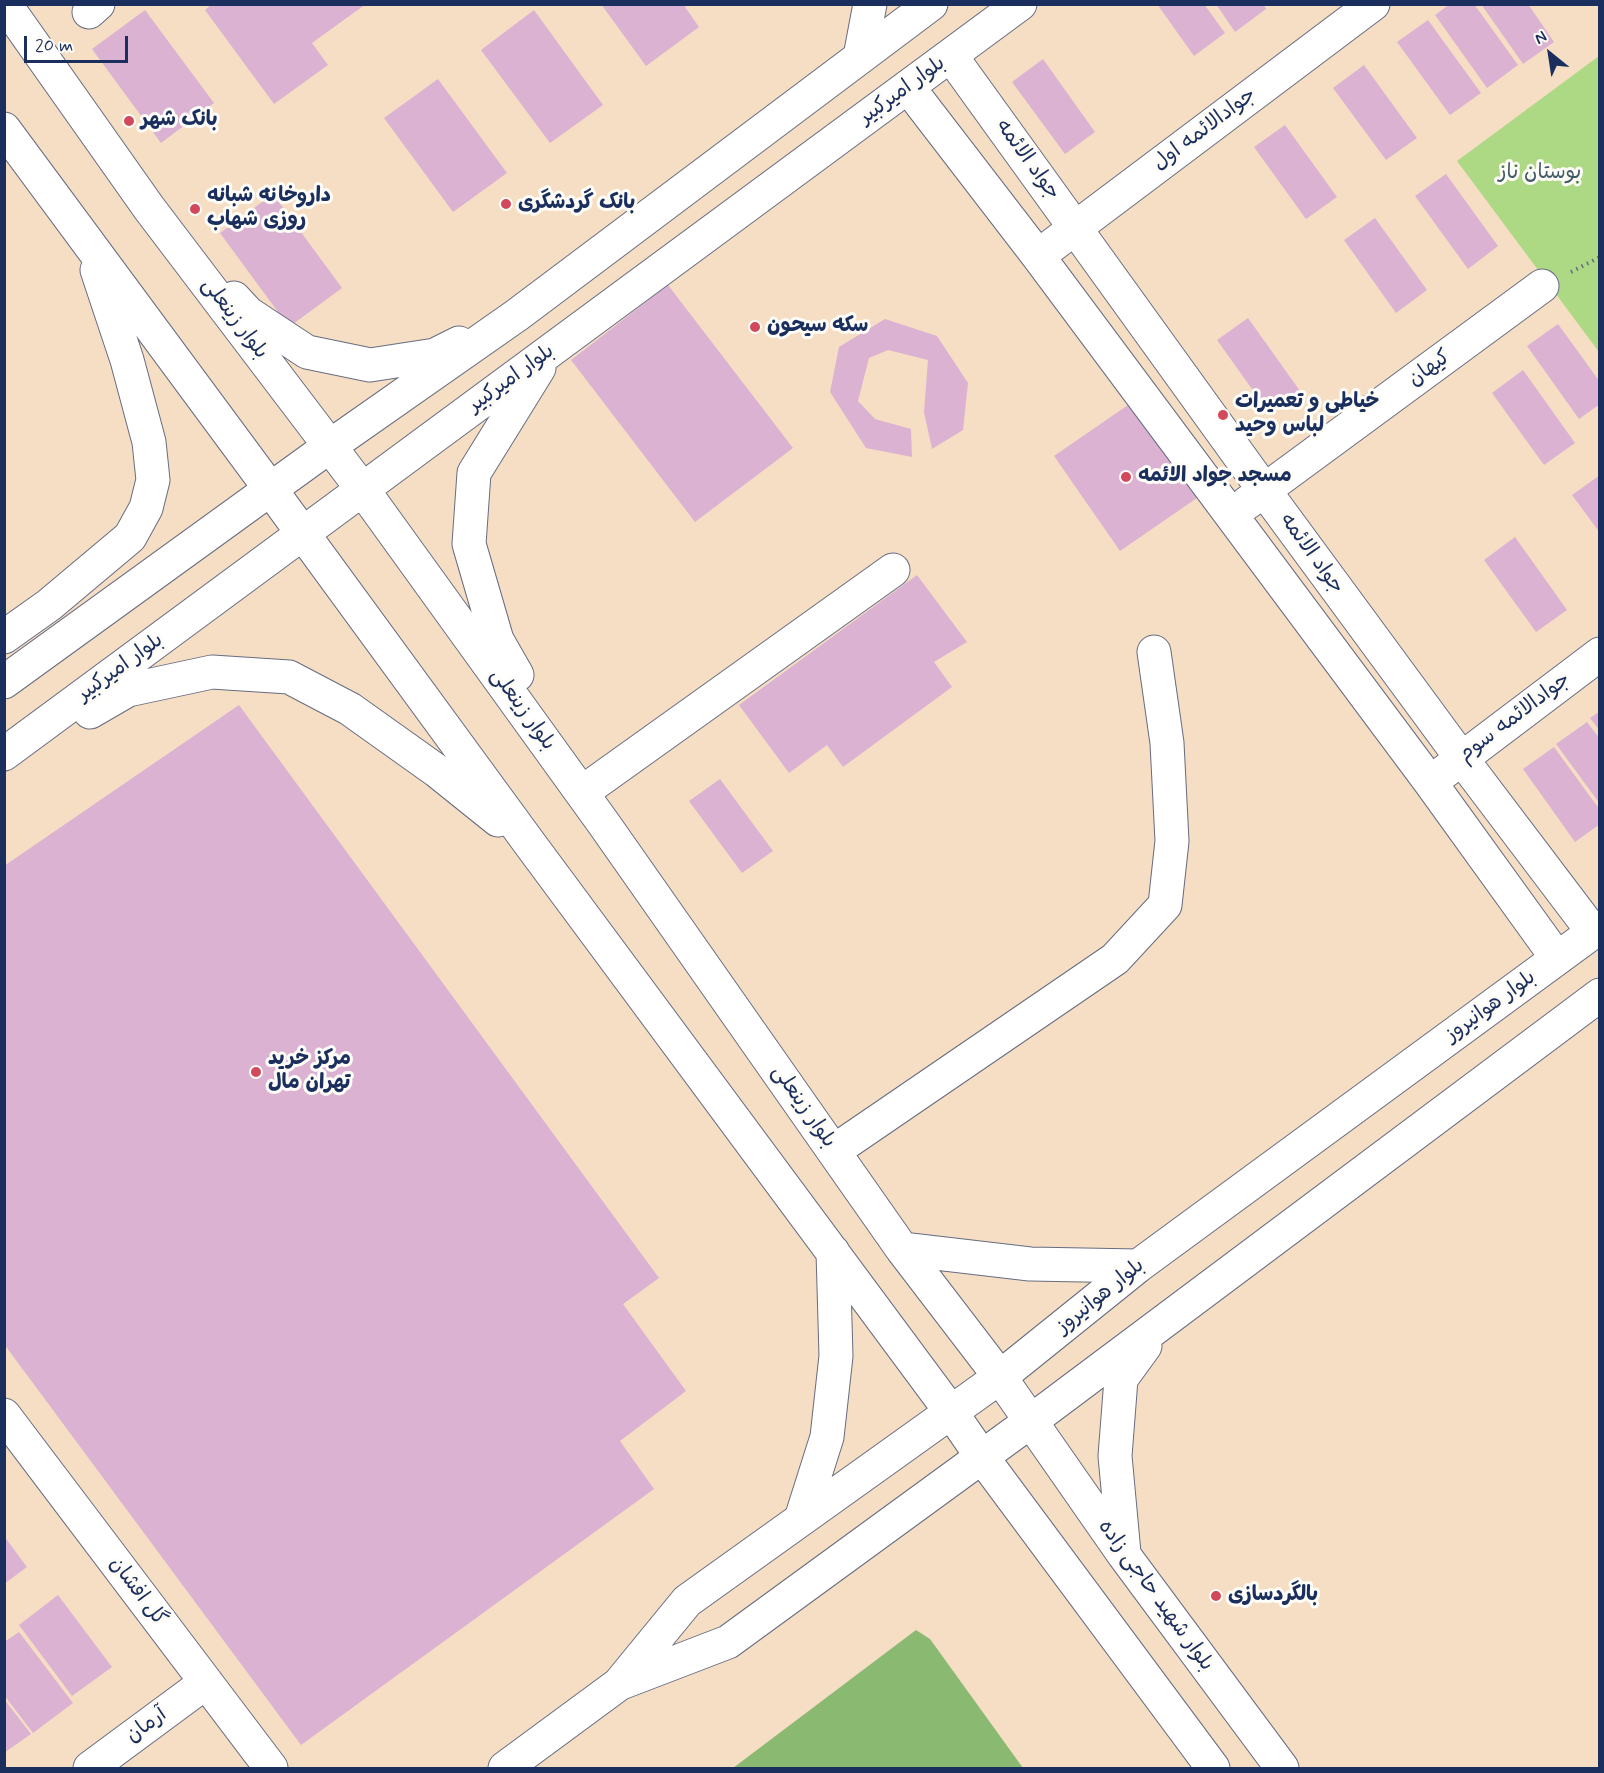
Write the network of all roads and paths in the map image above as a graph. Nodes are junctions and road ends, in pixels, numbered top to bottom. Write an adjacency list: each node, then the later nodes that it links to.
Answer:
1 (5, 4): 10 (main road, بلوار زینعلی)
2 (870, 4): 7 (main road)
3 (931, 4): 7 (main road)
4 (1020, 4): 6 (main road, بلوار امیرکبیر)
5 (1373, 4): 11 (main road, جوادالائمه اول)
6 (951, 56): 8 (main road, بلوار امیرکبیر); 11 (main road, جواد الائمه)
7 (860, 57): 15 (main road)
8 (908, 87): 13 (main road, جواد الائمه); 16 (main road, بلوار امیرکبیر)
9 (4, 129): 12 (main road)
10 (149, 208): 15 (main road); 17 (main road, بلوار زینعلی)
11 (1075, 228): 13 (main road, جوادالائمه اول); 20 (main road, جواد الائمه)
12 (88, 242): 18 (main road); 24 (main road)
13 (1038, 256): 21 (main road, جواد الائمه)
14 (1542, 286): 20 (main road, کیهان)
15 (517, 315): 17 (main road)
16 (549, 352): 19 (main road, بلوار امیرکبیر); 32 (main road)
17 (330, 446): 18 (main road); 19 (main road, بلوار زینعلی)
18 (271, 490): 22 (main road); 27 (main road)
19 (363, 490): 22 (main road, بلوار امیرکبیر); 33 (main road, بلوار زینعلی)
20 (1264, 490): 21 (main road, کیهان); 29 (main road, جواد الائمه)
21 (1231, 514): 31 (main road, جواد الائمه)
22 (303, 534): 28 (main road, بلوار امیرکبیر); 34 (main road)
23 (893, 570): 32 (main road)
24 (4, 637)
25 (1154, 652): 38 (main road)
26 (1599, 654): 29 (main road, جوادالائمه سوم)
27 (4, 682)
28 (4, 754)
29 (1462, 759): 31 (main road, جوادالائمه سوم); 35 (main road, جواد الائمه)
30 (4, 760): 34 (main road)
31 (1430, 782): 36 (main road, جواد الائمه)
32 (584, 791): 33 (main road)
33 (604, 824): 38 (main road, بلوار زینعلی)
34 (530, 844): 40 (main road)
35 (1596, 930): 36 (main road, بلوار هوانیروز)
36 (1557, 958): 41 (main road, بلوار هوانیروز)
37 (1599, 995): 42 (main road, بلوار هوانیروز)
38 (834, 1151): 39 (main road, بلوار زینعلی)
39 (902, 1249): 41 (main road); 43 (main road, بلوار زینعلی)
40 (833, 1252): 44 (main road); 48 (main road)
41 (1138, 1266): 43 (main road, بلوار هوانیروز)
42 (1162, 1323): 46 (main road, بلوار هوانیروز); 49 (main road)
43 (1000, 1377): 44 (main road, بلوار هوانیروز); 46 (main road, بلوار زینعلی)
44 (951, 1412): 47 (main road); 48 (main road, بلوار هوانیروز)
45 (6, 1419): 50 (main road, گل افشان)
46 (1032, 1421): 47 (main road, بلوار هوانیروز); 49 (main road, بلوار شهید حاجی زاده)
47 (982, 1457): 51 (main road, بلوار هوانیروز); 55 (main road)
48 (801, 1519): 51 (main road, بلوار هوانیروز)
49 (1124, 1555): 56 (main road, بلوار شهید حاجی زاده)
50 (205, 1683): 52 (main road, آرمان); 53 (main road, گل افشان)
51 (619, 1684): 54 (main road, بلوار هوانیروز)
52 (90, 1768)
53 (271, 1768)
54 (505, 1768)
55 (1213, 1768)
56 (1282, 1768)

